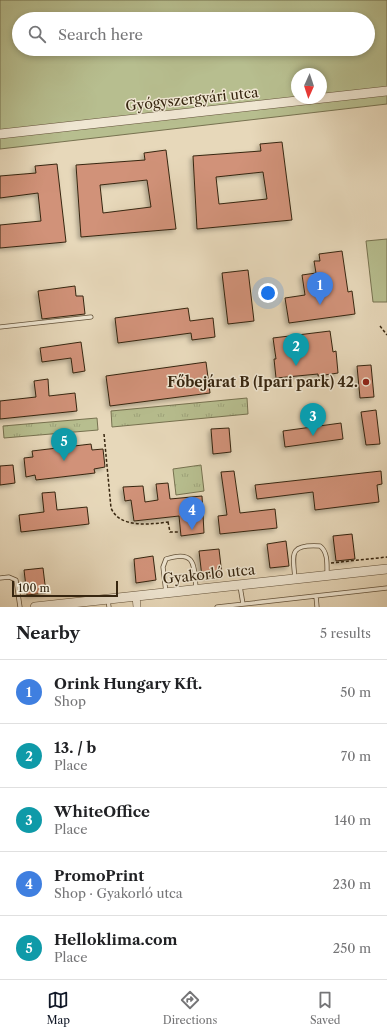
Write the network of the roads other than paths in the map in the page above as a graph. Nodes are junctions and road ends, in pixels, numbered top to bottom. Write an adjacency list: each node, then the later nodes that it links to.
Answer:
1 (387, 91): 2 (street, Gyógyszergyári utca)
2 (0, 134)
3 (91, 317): 4 (lane)
4 (0, 327)
5 (387, 569): 6 (street, Gyakorló utca)
6 (328, 576): 8 (street, Gyakorló utca); 8 (lane)
7 (0, 578): 17 (lane)
8 (295, 579): 9 (street, Gyakorló utca)
9 (240, 585): 11 (street, Gyakorló utca); 16 (lane)
10 (387, 588): 14 (lane)
11 (196, 590): 12 (street, Gyakorló utca); 12 (lane)
12 (166, 593): 13 (street, Gyakorló utca)
13 (136, 596): 15 (street, Gyakorló utca); 19 (street)
14 (316, 596): 16 (lane); 21 (lane)
15 (108, 603): 18 (street, Gyakorló utca)
16 (243, 604): 20 (lane)
17 (20, 607)
18 (35, 607)
19 (137, 607)
20 (217, 607)
21 (317, 607)

